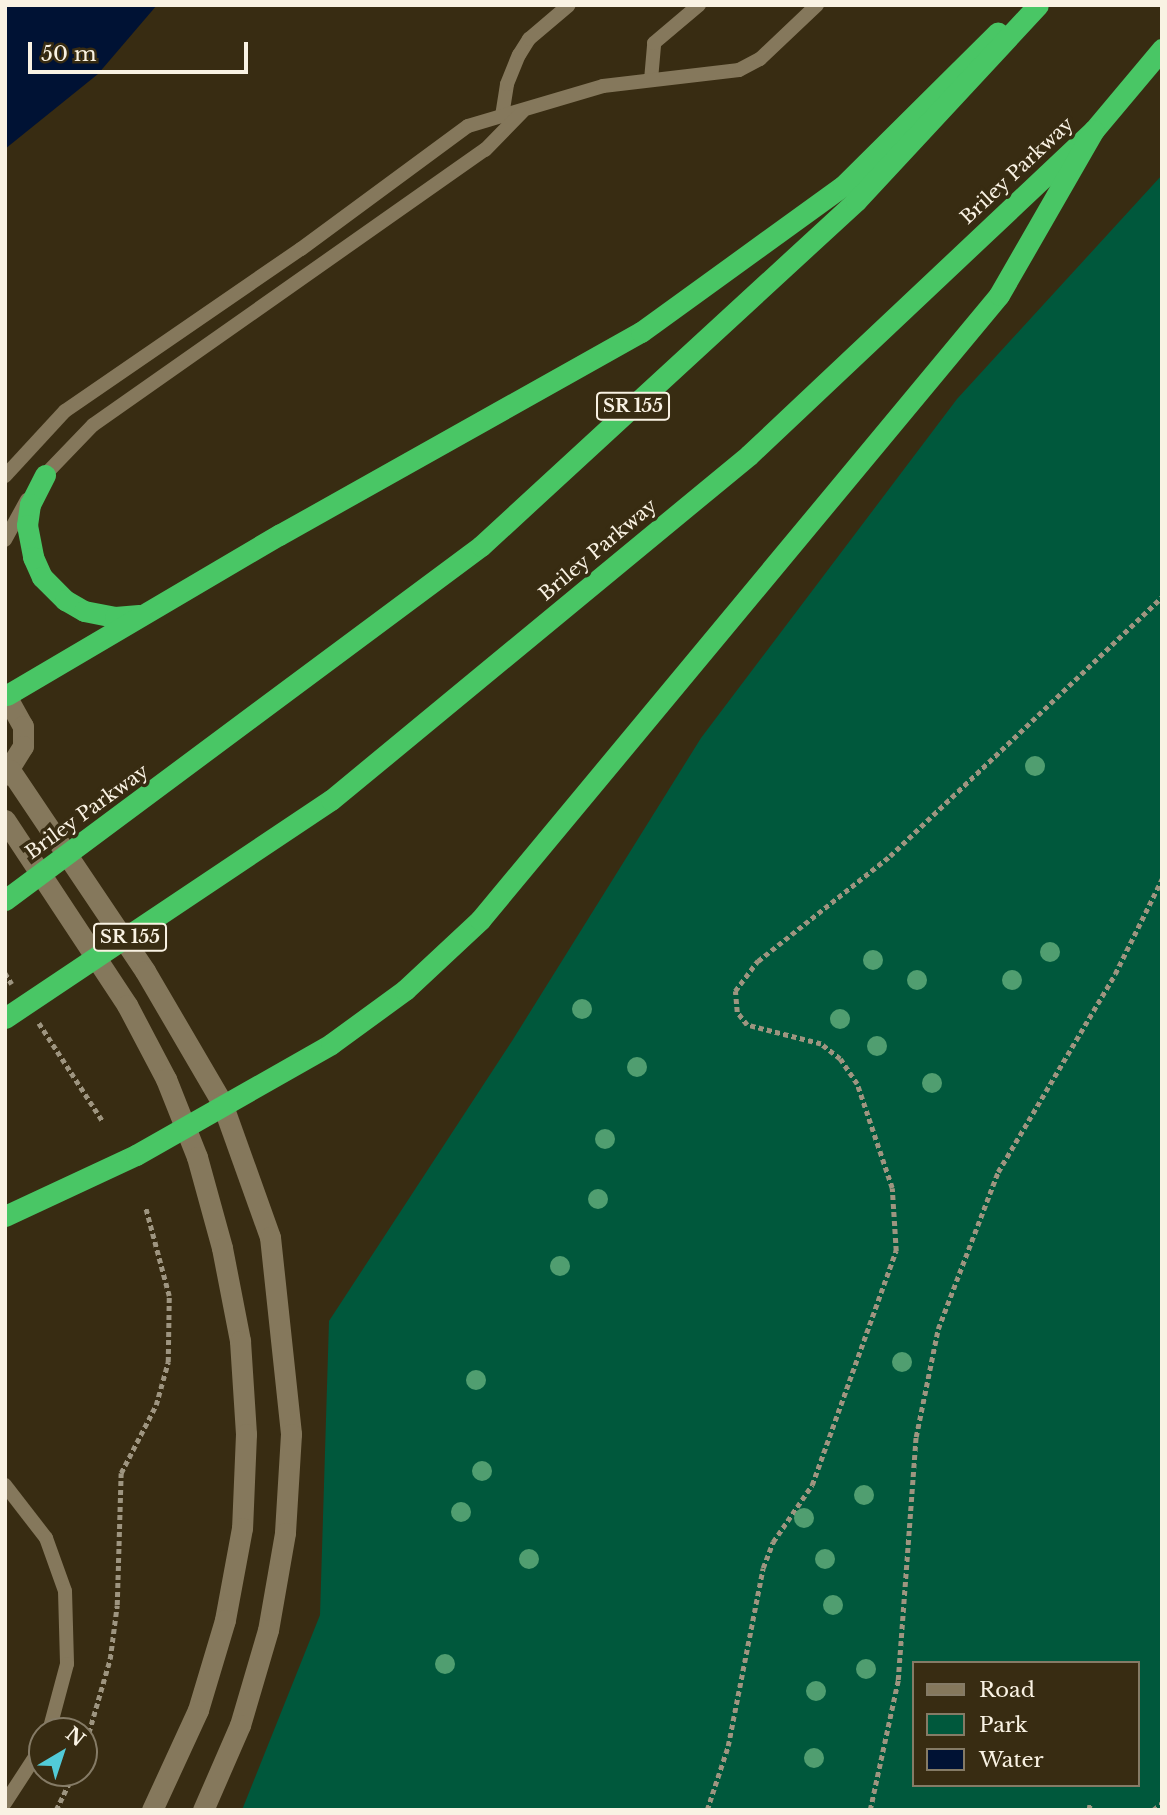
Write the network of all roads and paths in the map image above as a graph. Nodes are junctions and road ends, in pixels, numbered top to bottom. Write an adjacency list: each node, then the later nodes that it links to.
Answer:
1 (569, 5): 9 (lane)
2 (699, 5): 7 (lane)
3 (817, 5): 7 (lane)
4 (1024, 5): 15 (highway)
5 (1038, 5): 20 (highway, Briley Parkway / SR 155)
6 (1162, 49): 10 (highway, Briley Parkway / SR 155)
7 (651, 80): 8 (lane)
8 (524, 110): 9 (lane); 11 (lane)
9 (502, 116): 12 (lane)
10 (1094, 130): 23 (highway, Briley Parkway / SR 155); 25 (highway)
11 (45, 475): 13 (lane); 15 (highway)
12 (5, 476)
13 (5, 540)
14 (1162, 597): 41 (path)
15 (147, 612): 16 (highway)
16 (6, 694): 17 (street)
17 (8, 773): 25 (street)
18 (5, 820): 27 (street)
19 (1162, 879): 42 (path)
20 (5, 900)
21 (5, 973): 22 (path)
22 (20, 996)
23 (5, 1018)
24 (35, 1018): 26 (path)
25 (222, 1103): 27 (highway); 40 (street)
26 (102, 1120)
27 (184, 1125): 29 (highway); 39 (street)
28 (145, 1206): 32 (path)
29 (5, 1216)
30 (5, 1485): 31 (lane)
31 (53, 1717)
32 (93, 1717)
33 (28, 1768): 36 (lane)
34 (67, 1787): 38 (path)
35 (1090, 1802): 43 (path)
36 (5, 1803)
37 (1162, 1803): 44 (path)
38 (56, 1810)
39 (152, 1810)
40 (203, 1810)
41 (707, 1810)
42 (870, 1810)
43 (1089, 1810)
44 (1153, 1810)

